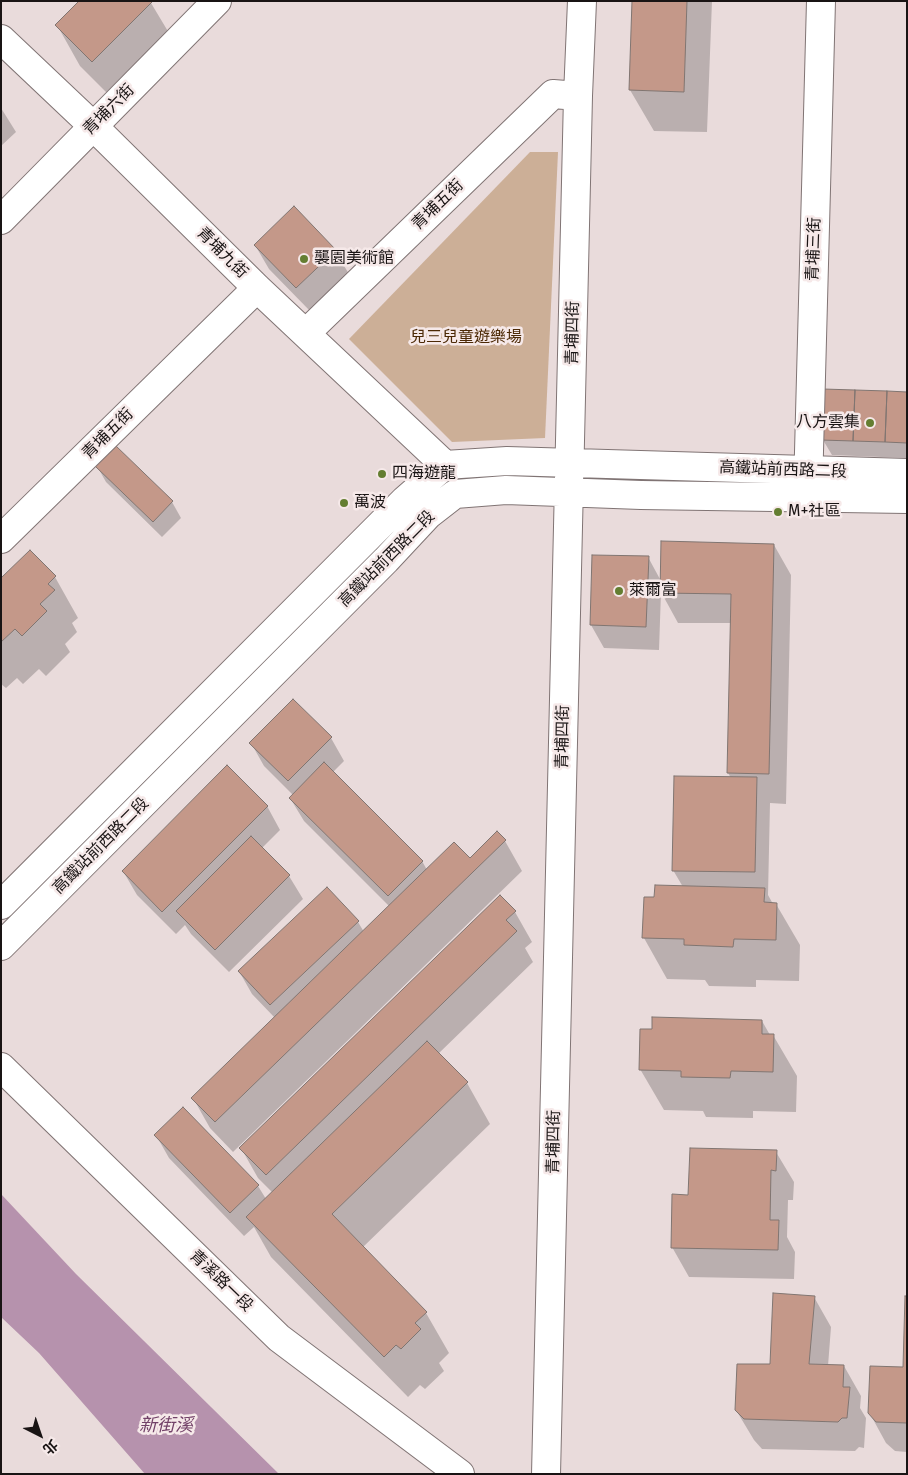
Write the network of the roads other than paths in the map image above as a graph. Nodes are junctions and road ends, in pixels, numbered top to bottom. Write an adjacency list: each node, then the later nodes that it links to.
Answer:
1 (217, 1): 6 (street, 青埔六街)
2 (582, 1): 5 (street, 青埔四街)
3 (821, 1): 13 (street, 青埔三街)
4 (1, 39): 6 (street, 青埔九街)
5 (578, 96): 9 (street, 青埔五街); 10 (street, 青埔四街)
6 (93, 126): 7 (street, 青埔六街); 8 (street, 青埔九街)
7 (1, 220)
8 (257, 288): 9 (street, 青埔九街); 16 (street, 青埔五街)
9 (306, 333): 11 (street, 青埔九街)
10 (570, 463): 11 (street, 高鐵站前西路二段); 13 (street, 高鐵站前西路二段); 14 (street, 青埔四街)
11 (444, 465): 17 (street, 高鐵站前西路二段)
12 (907, 473): 13 (street, 高鐵站前西路二段)
13 (808, 484): 14 (street, 高鐵站前西路二段); 15 (street, 高鐵站前西路二段)
14 (569, 492): 18 (street, 高鐵站前西路二段); 21 (street, 青埔四街)
15 (907, 499)
16 (1, 539)
17 (1, 905)
18 (1, 946)
19 (1, 1067): 20 (street, 青溪路一段)
20 (460, 1474)
21 (546, 1474)

